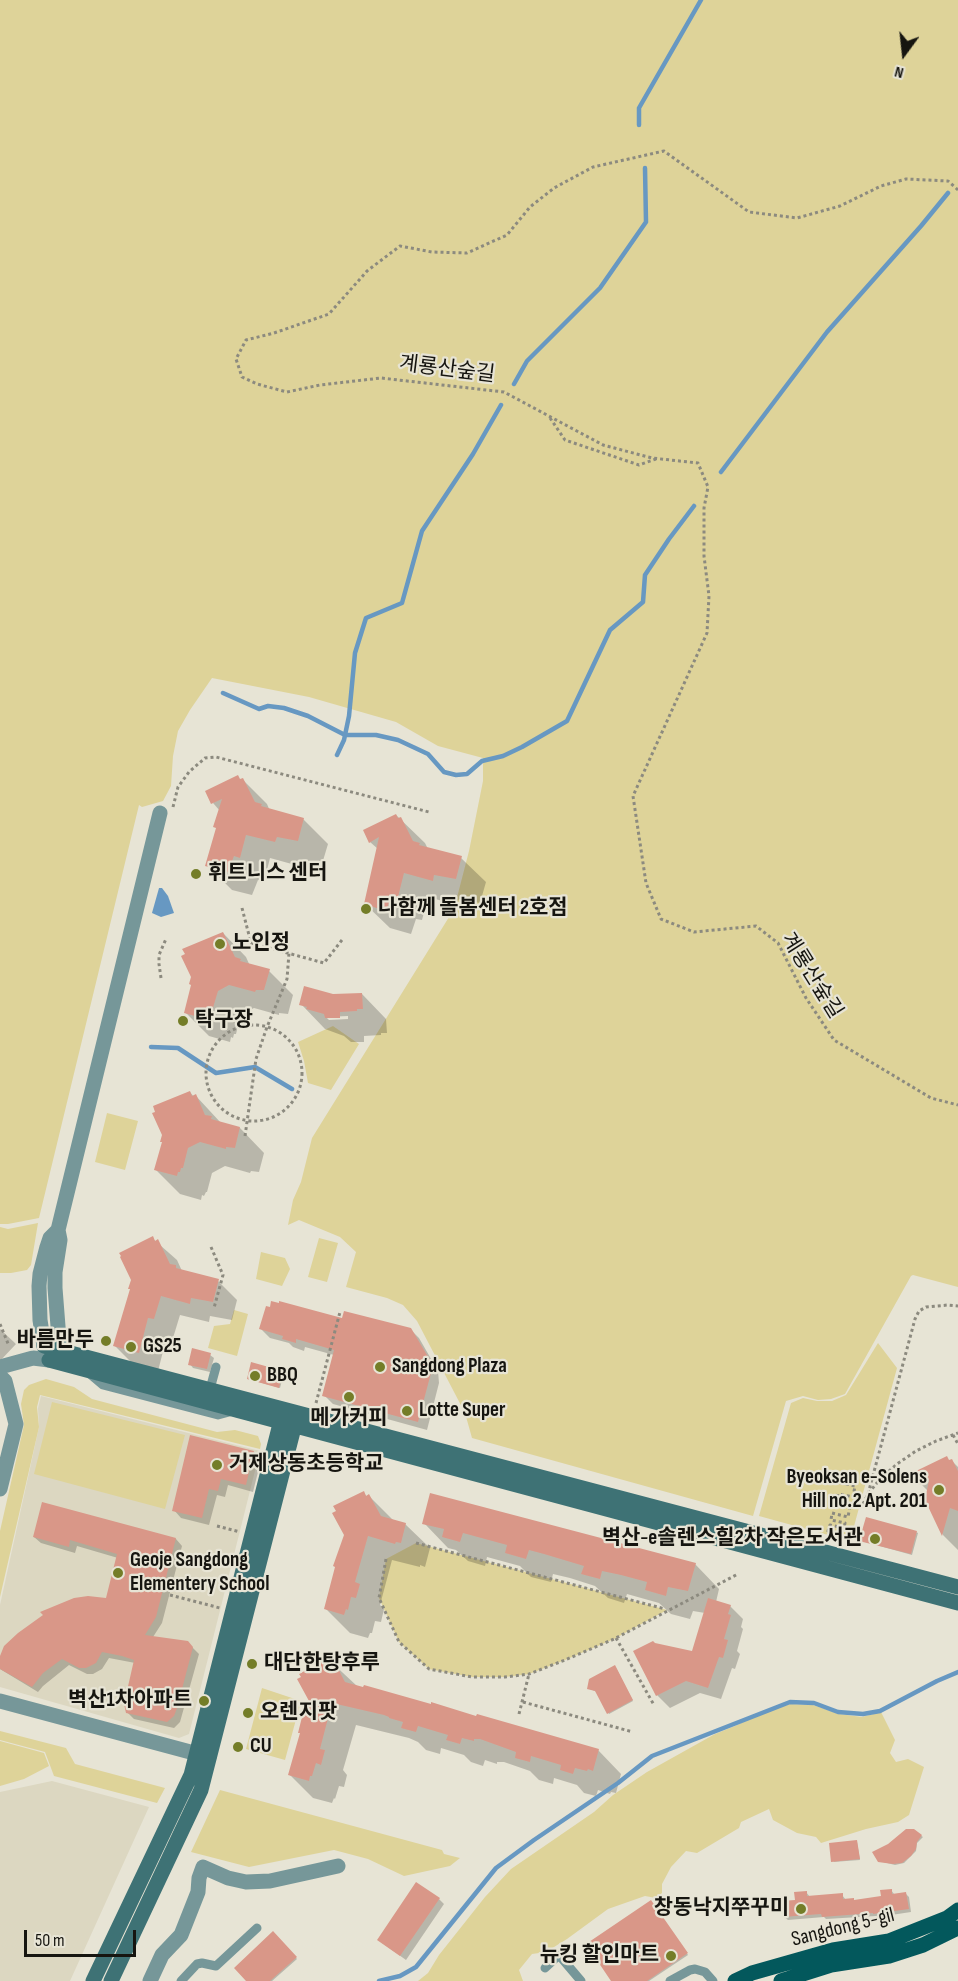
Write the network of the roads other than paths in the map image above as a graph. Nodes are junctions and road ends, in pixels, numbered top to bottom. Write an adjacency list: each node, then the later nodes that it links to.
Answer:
1 (165, 814): 2 (street)
2 (58, 1230): 3 (street); 5 (street)
3 (62, 1350): 5 (street); 6 (street); 10 (street)
4 (4, 1352): 5 (street)
5 (46, 1353): 6 (street); 7 (street)
6 (68, 1366): 11 (street)
7 (0, 1367)
8 (216, 1367): 10 (lane)
9 (0, 1376): 12 (street)
10 (210, 1389): 11 (street)
11 (289, 1417): 13 (street); 14 (street); 16 (street)
12 (0, 1489)
13 (958, 1587)
14 (958, 1603)
15 (2, 1704): 16 (street); 16 (street)
16 (201, 1760): 22 (street); 23 (street)
17 (338, 1866): 24 (street)
18 (958, 1910): 29 (main road, Sangdong 5-gil)
19 (257, 1928): 25 (lane)
20 (958, 1928): 30 (main road, Sangdong 5-gil)
21 (545, 1968): 26 (lane)
22 (93, 1981)
23 (111, 1981)
24 (150, 1981)
25 (181, 1981)
26 (581, 1981)
27 (670, 1981): 28 (lane)
28 (713, 1981)
29 (735, 1981)
30 (781, 1981)

